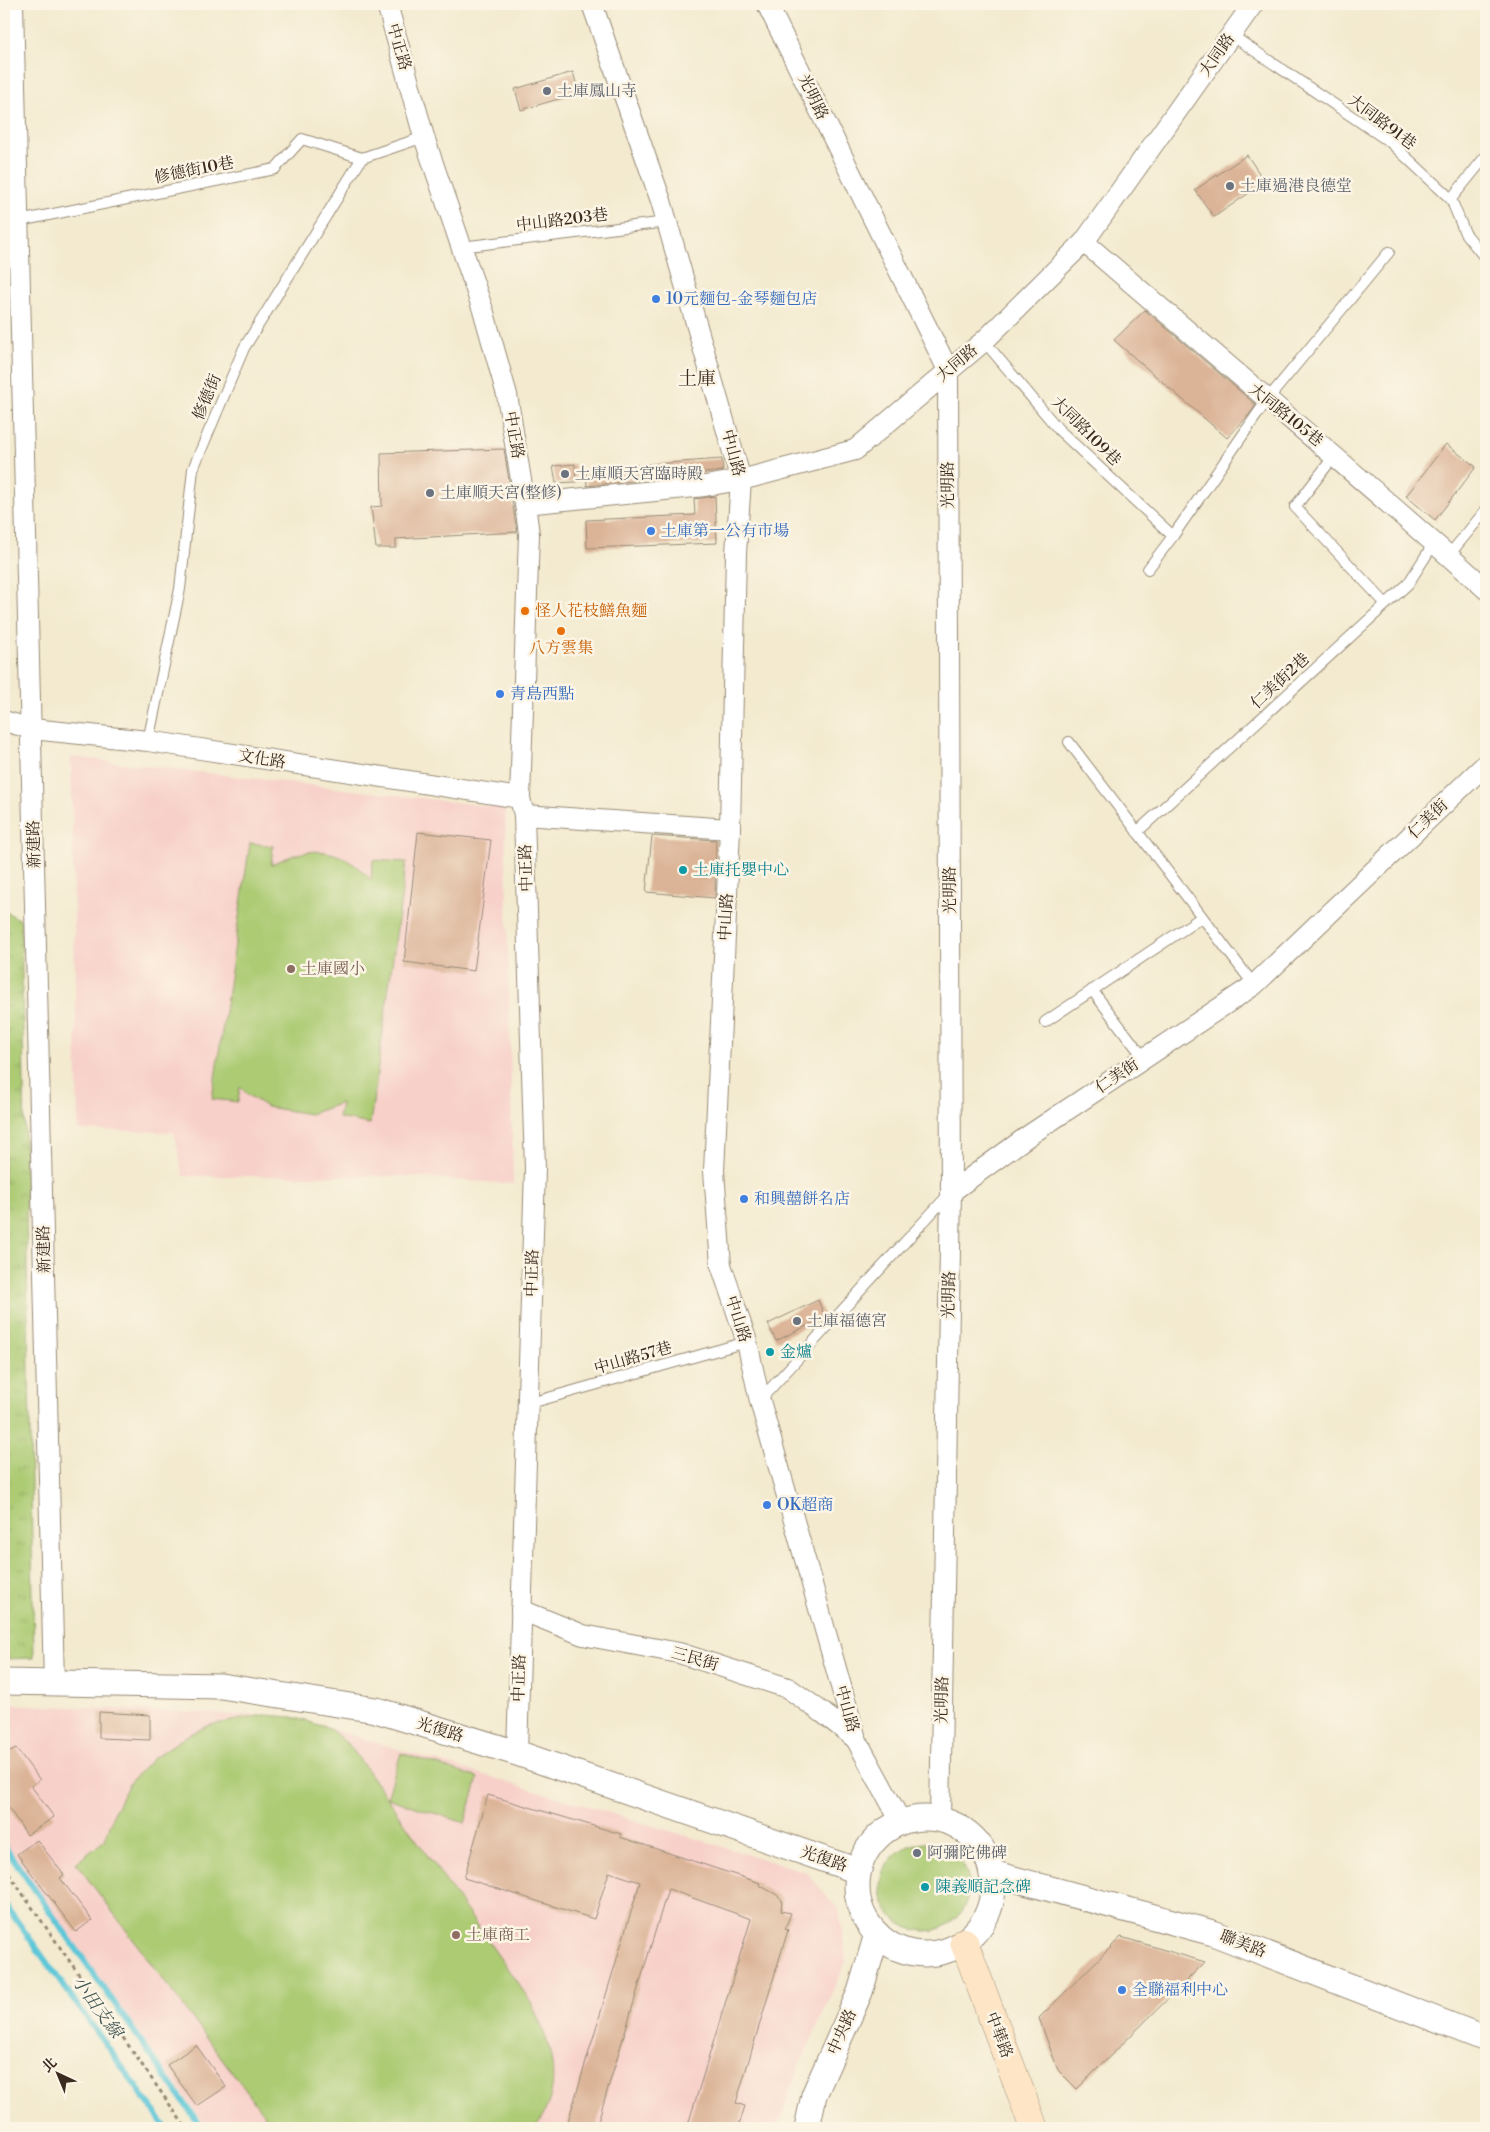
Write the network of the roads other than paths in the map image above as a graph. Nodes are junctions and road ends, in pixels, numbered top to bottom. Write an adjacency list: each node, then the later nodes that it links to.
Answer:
1 (13, 4): 11 (street, 新建路)
2 (387, 4): 7 (street, 中正路)
3 (592, 4): 12 (street, 中山路)
4 (767, 4): 18 (street, 光明路)
5 (1253, 4): 6 (street, 大同路)
6 (1231, 35): 10 (lane, 大同路91巷); 13 (street, 大同路)
7 (424, 137): 9 (lane); 14 (street, 中正路)
8 (1486, 156): 10 (lane)
9 (362, 158): 11 (lane, 修德街10巷); 31 (lane, 修德街)
10 (1451, 199): 16 (lane, 大同路91巷)
11 (19, 221): 30 (street, 新建路)
12 (667, 222): 14 (lane, 中山路203巷); 21 (street, 中山路)
13 (1084, 242): 17 (street, 大同路); 19 (street, 大同路105巷)
14 (461, 248): 22 (street, 中正路)
15 (1389, 252): 19 (lane)
16 (1486, 259)
17 (984, 341): 18 (street, 大同路); 24 (lane, 大同路109巷)
18 (948, 370): 21 (street, 大同路); 42 (street, 光明路)
19 (1267, 400): 20 (street, 大同路105巷); 24 (lane)
20 (1335, 455): 25 (street, 大同路105巷); 28 (lane)
21 (741, 480): 22 (street, 大同路); 35 (street, 中山路)
22 (526, 504): 34 (street, 中正路)
23 (1486, 510): 25 (lane)
24 (1174, 536): 26 (lane)
25 (1442, 549): 27 (street, 大同路105巷); 28 (lane, 仁美街2巷)
26 (1148, 569)
27 (1486, 589)
28 (1386, 604): 36 (lane, 仁美街2巷)
29 (4, 721): 30 (street, 文化路)
30 (32, 729): 31 (street, 文化路); 48 (street, 新建路)
31 (148, 741): 34 (street, 文化路)
32 (1069, 742): 36 (lane)
33 (1486, 764): 38 (street, 仁美街)
34 (522, 807): 35 (street, 文化路); 45 (street, 中正路)
35 (730, 829): 43 (street, 中山路)
36 (1138, 832): 37 (lane)
37 (1202, 917): 38 (lane); 39 (lane)
38 (1254, 985): 41 (street, 仁美街)
39 (1092, 990): 40 (lane); 41 (lane)
40 (1045, 1022)
41 (1144, 1058): 42 (street, 仁美街)
42 (951, 1192): 44 (lane, 仁美街); 51 (street, 光明路)
43 (750, 1341): 44 (street, 中山路); 45 (lane, 中山路57巷)
44 (760, 1401): 49 (street, 中山路)
45 (527, 1404): 46 (street, 中正路)
46 (521, 1610): 49 (street, 三民街); 50 (street, 中正路)
47 (4, 1682): 48 (street, 光復路)
48 (54, 1684): 50 (street, 光復路)
49 (856, 1739): 52 (street, 中山路)
50 (517, 1753): 53 (street, 光復路)
51 (940, 1819): 52 (street); 54 (street)
52 (901, 1822): 53 (street)
53 (858, 1871): 55 (street)
54 (992, 1873): 56 (street); 57 (street, 聯美路)
55 (877, 1934): 56 (street); 58 (street, 中央路)
56 (964, 1942): 59 (main road, 中華路)
57 (1486, 2039)
58 (807, 2128)
59 (1034, 2128)

